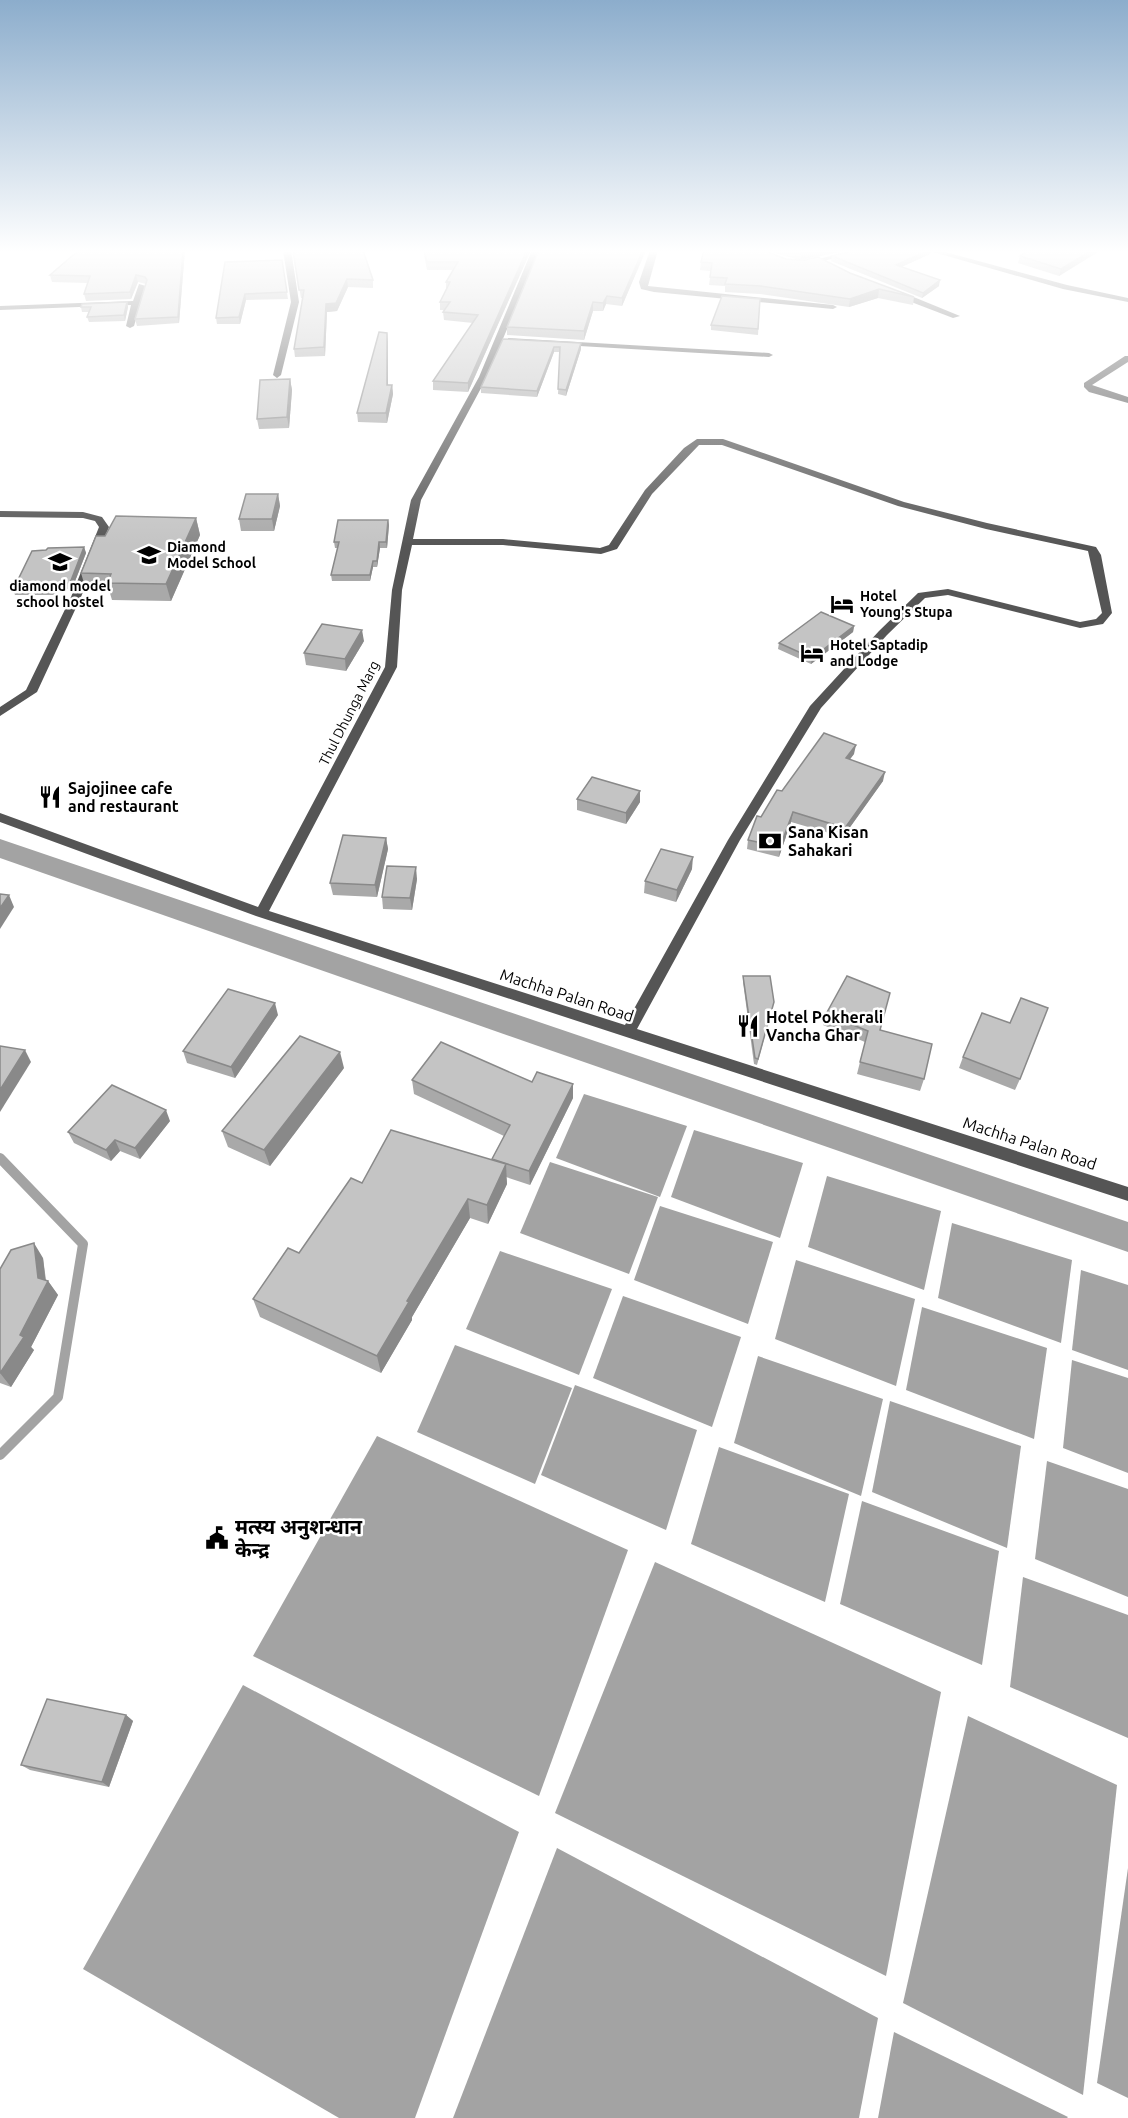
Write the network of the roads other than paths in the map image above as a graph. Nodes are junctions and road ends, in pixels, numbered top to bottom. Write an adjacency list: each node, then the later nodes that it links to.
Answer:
1 (283, 349): 6 (street)
2 (495, 349): 9 (street, Thul Dhunga Marg)
3 (665, 349): 4 (street)
4 (769, 355)
5 (1128, 358): 7 (street)
6 (277, 375)
7 (1128, 400)
8 (0, 514): 10 (street)
9 (406, 542): 12 (street, Thul Dhunga Marg); 13 (street)
10 (0, 712)
11 (0, 817): 12 (street, Machha Palan Road)
12 (261, 913): 13 (street, Machha Palan Road)
13 (628, 1033): 14 (street, Machha Palan Road)
14 (1128, 1194)

